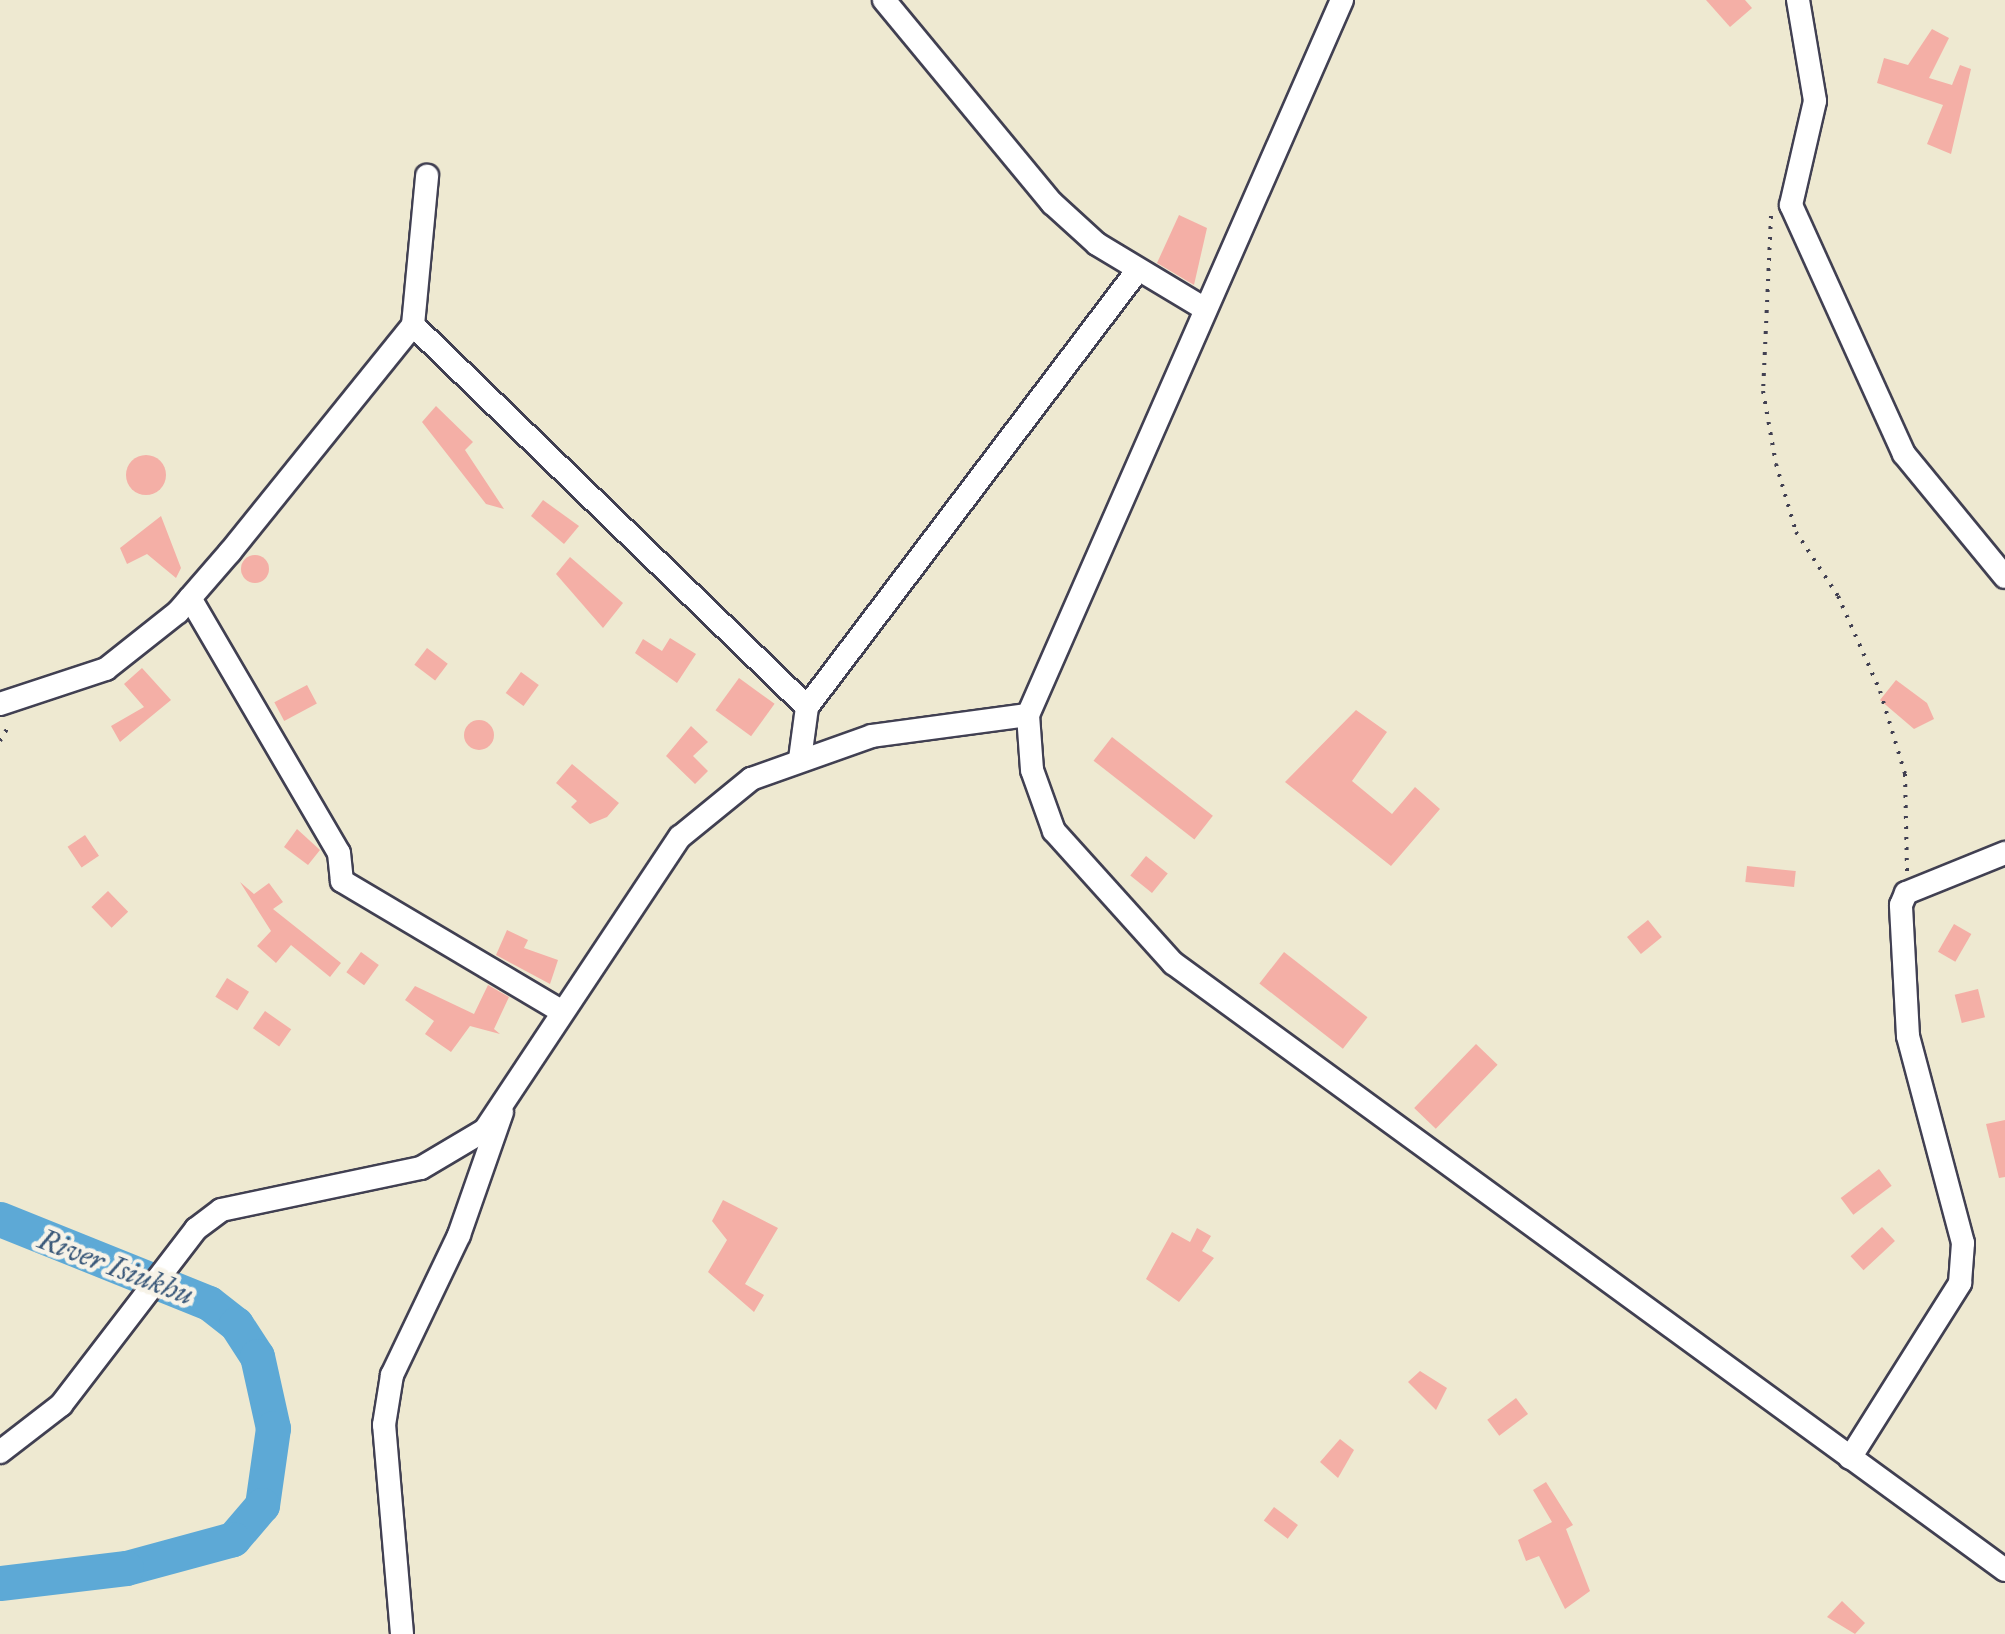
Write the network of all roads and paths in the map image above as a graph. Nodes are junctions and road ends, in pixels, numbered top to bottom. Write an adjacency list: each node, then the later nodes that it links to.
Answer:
1 (884, 0): 6 (street)
2 (1342, 0): 7 (street)
3 (1798, 0): 9 (street)
4 (427, 176): 8 (street)
5 (1772, 212): 16 (path)
6 (1137, 271): 7 (street); 12 (street)
7 (1200, 306): 13 (street)
8 (412, 325): 10 (street); 12 (street)
9 (2005, 577)
10 (190, 598): 11 (street); 17 (street)
11 (0, 704)
12 (807, 708): 14 (street)
13 (1028, 715): 14 (street); 20 (street)
14 (800, 759): 17 (street)
15 (2005, 853): 16 (street)
16 (1906, 892): 20 (street)
17 (558, 1010): 18 (street)
18 (503, 1107): 19 (street); 22 (street)
19 (0, 1452)
20 (1850, 1458): 21 (street)
21 (2005, 1570)
22 (402, 1634)

